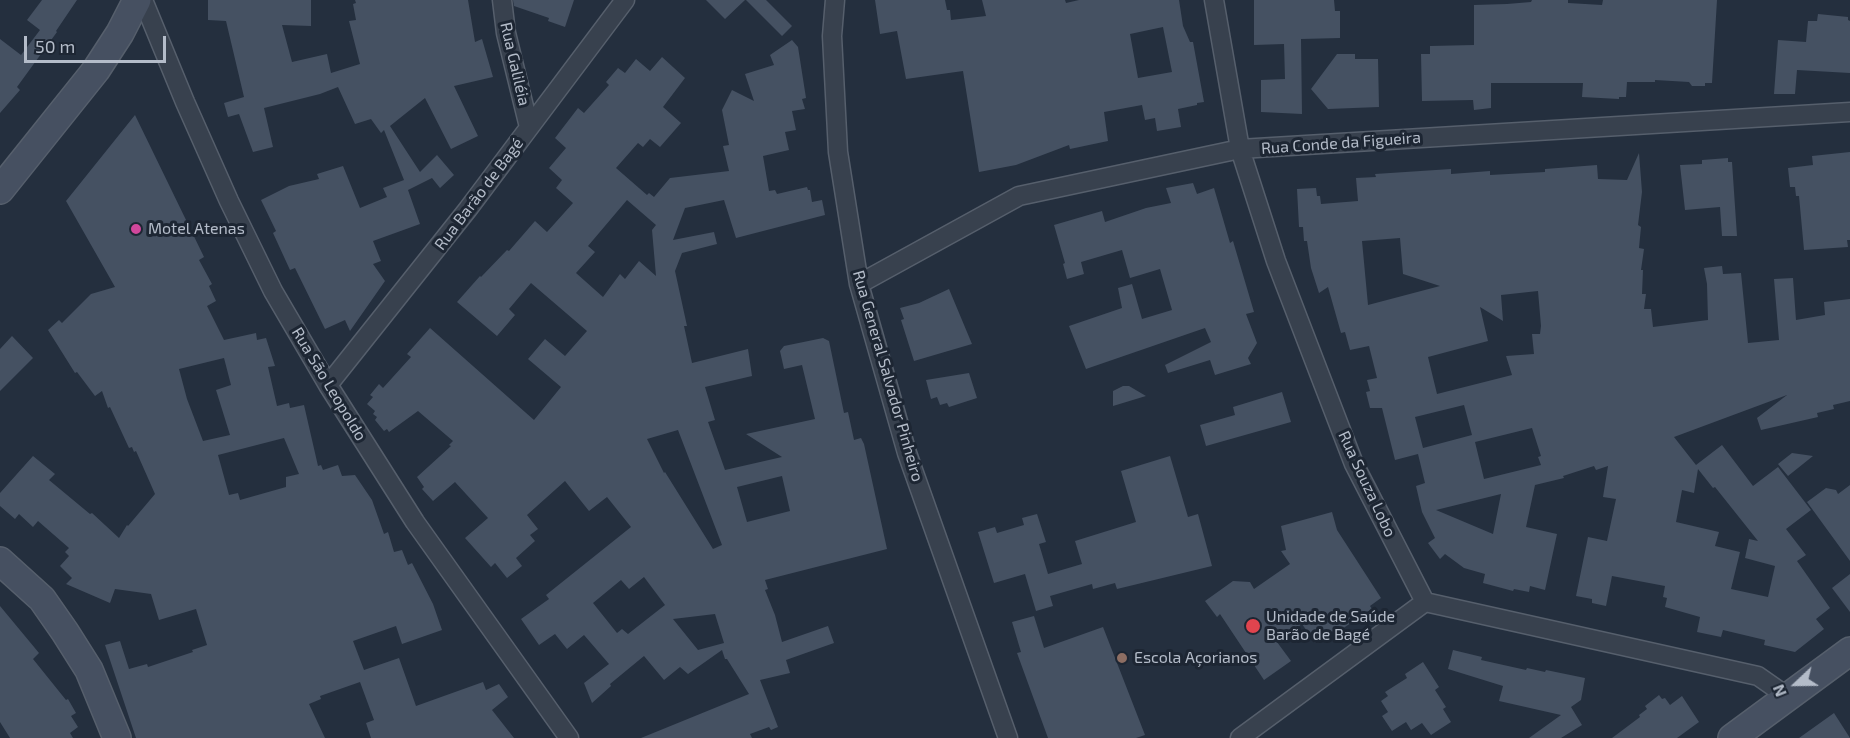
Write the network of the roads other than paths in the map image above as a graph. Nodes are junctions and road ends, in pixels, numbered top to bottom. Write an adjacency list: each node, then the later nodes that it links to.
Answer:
1 (136, 0): 9 (street)
2 (143, 0): 14 (street, Rua São Leopoldo)
3 (502, 0): 8 (street, Rua Galiléia)
4 (625, 0): 8 (street, Rua Barão de Bagé)
5 (835, 0): 13 (street, Rua General Salvador Pinheiro)
6 (1214, 0): 10 (street, Rua Souza Lobo)
7 (1850, 112): 10 (street, Rua Conde da Figueira)
8 (529, 127): 14 (street, Rua Barão de Bagé)
9 (49, 128): 11 (street); 12 (street)
10 (1240, 149): 13 (street, Rua Conde da Figueira); 16 (street, Rua Souza Lobo)
11 (0, 174)
12 (0, 190)
13 (859, 284): 21 (street, Rua General Salvador Pinheiro)
14 (328, 385): 20 (street, Rua São Leopoldo)
15 (0, 561): 19 (street)
16 (1425, 602): 18 (street); 22 (street)
17 (1850, 651): 18 (street)
18 (1788, 697): 23 (street)
19 (117, 738)
20 (568, 738)
21 (1008, 738)
22 (1240, 738)
23 (1732, 738)

